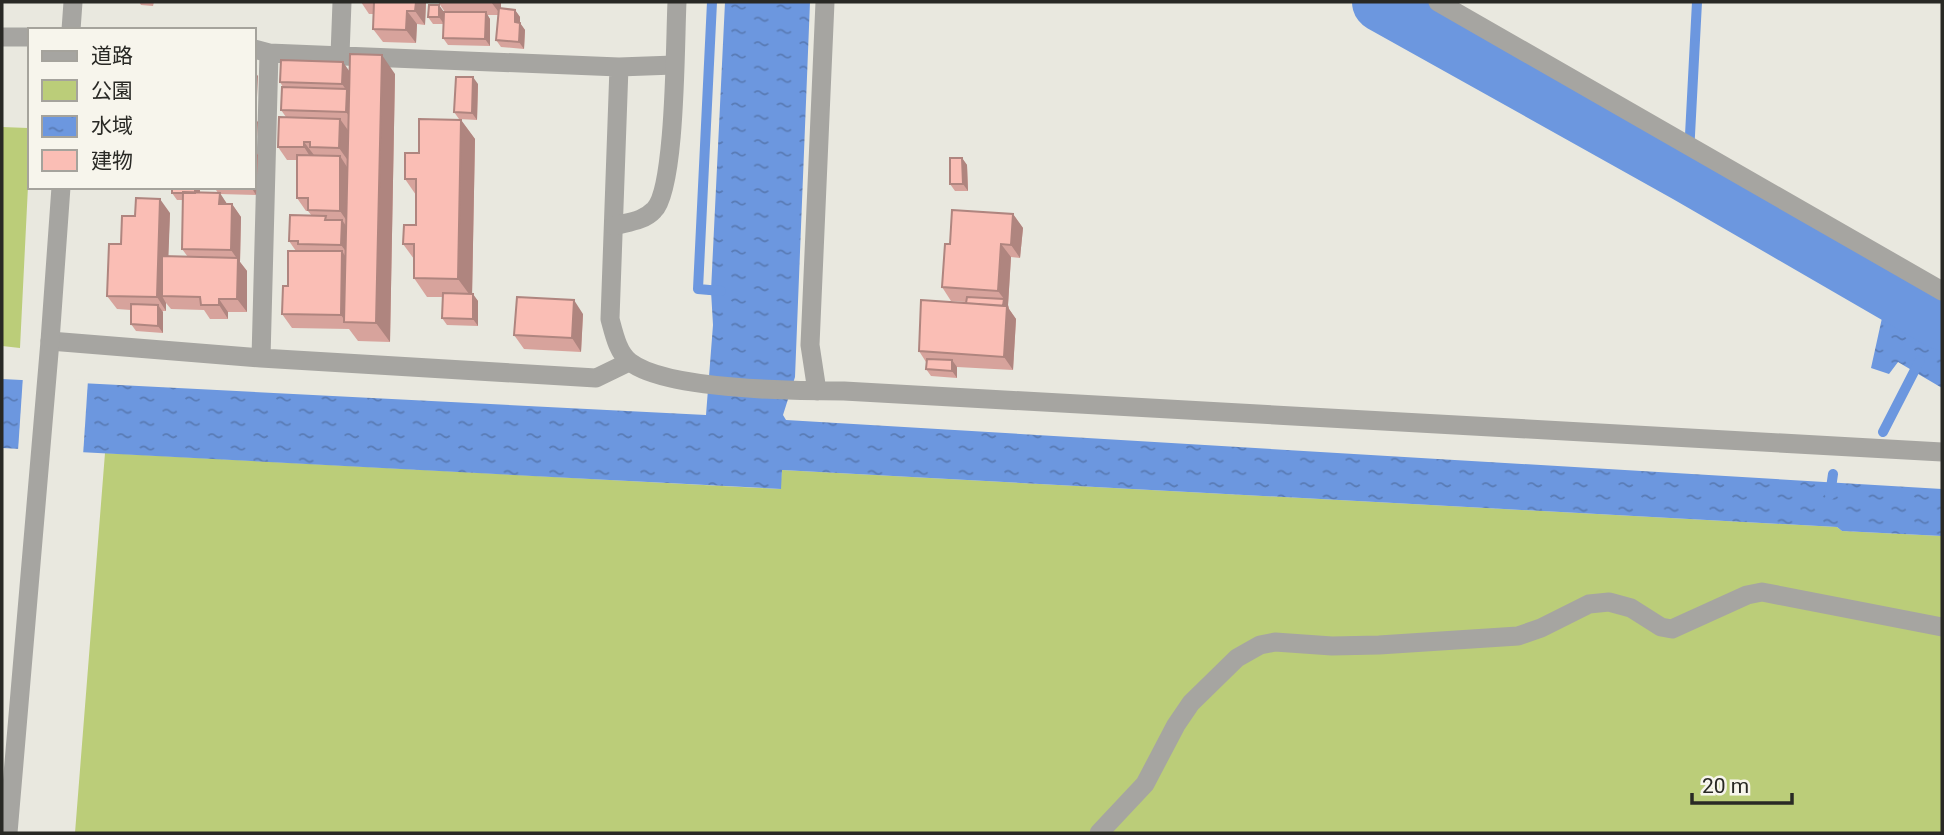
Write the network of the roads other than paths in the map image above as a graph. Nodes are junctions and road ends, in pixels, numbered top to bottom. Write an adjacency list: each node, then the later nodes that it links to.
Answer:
1 (74, 2): 6 (street)
2 (342, 2): 10 (street)
3 (677, 2): 11 (street)
4 (825, 2): 19 (street)
5 (1438, 2): 15 (street)
6 (71, 28)
7 (2, 37): 8 (street)
8 (28, 37)
9 (262, 51): 10 (street); 17 (street)
10 (340, 55): 12 (street)
11 (674, 65): 12 (street); 14 (street)
12 (620, 67): 14 (street)
13 (61, 189): 16 (street)
14 (614, 226): 18 (street)
15 (1942, 291)
16 (50, 341): 17 (street); 22 (street)
17 (261, 358): 18 (street)
18 (629, 362): 19 (street)
19 (817, 391): 20 (street)
20 (1942, 452)
21 (1942, 627): 23 (street)
22 (8, 833)
23 (1099, 833)

